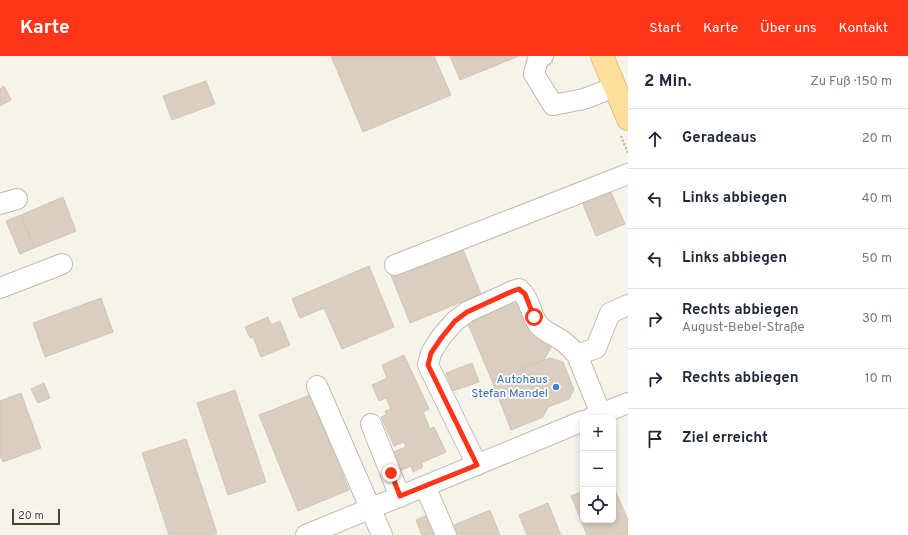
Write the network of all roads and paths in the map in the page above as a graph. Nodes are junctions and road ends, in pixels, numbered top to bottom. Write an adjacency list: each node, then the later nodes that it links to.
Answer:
1 (543, 56): 3 (street)
2 (602, 56): 3 (main road)
3 (615, 87): 4 (main road)
4 (628, 119)
5 (628, 174): 7 (street)
6 (62, 264): 8 (street)
7 (395, 265)
8 (0, 288)
9 (628, 305): 10 (street)
10 (577, 355): 13 (street); 17 (street)
11 (318, 386): 20 (street)
12 (628, 403): 14 (street)
13 (591, 415)
14 (599, 415)
15 (580, 423): 17 (street)
16 (371, 424): 19 (street)
17 (477, 465): 18 (street)
18 (425, 486): 19 (street); 23 (street)
19 (400, 496): 20 (street)
20 (371, 508): 21 (street); 22 (street)
21 (306, 535)
22 (382, 535)
23 (446, 535)

